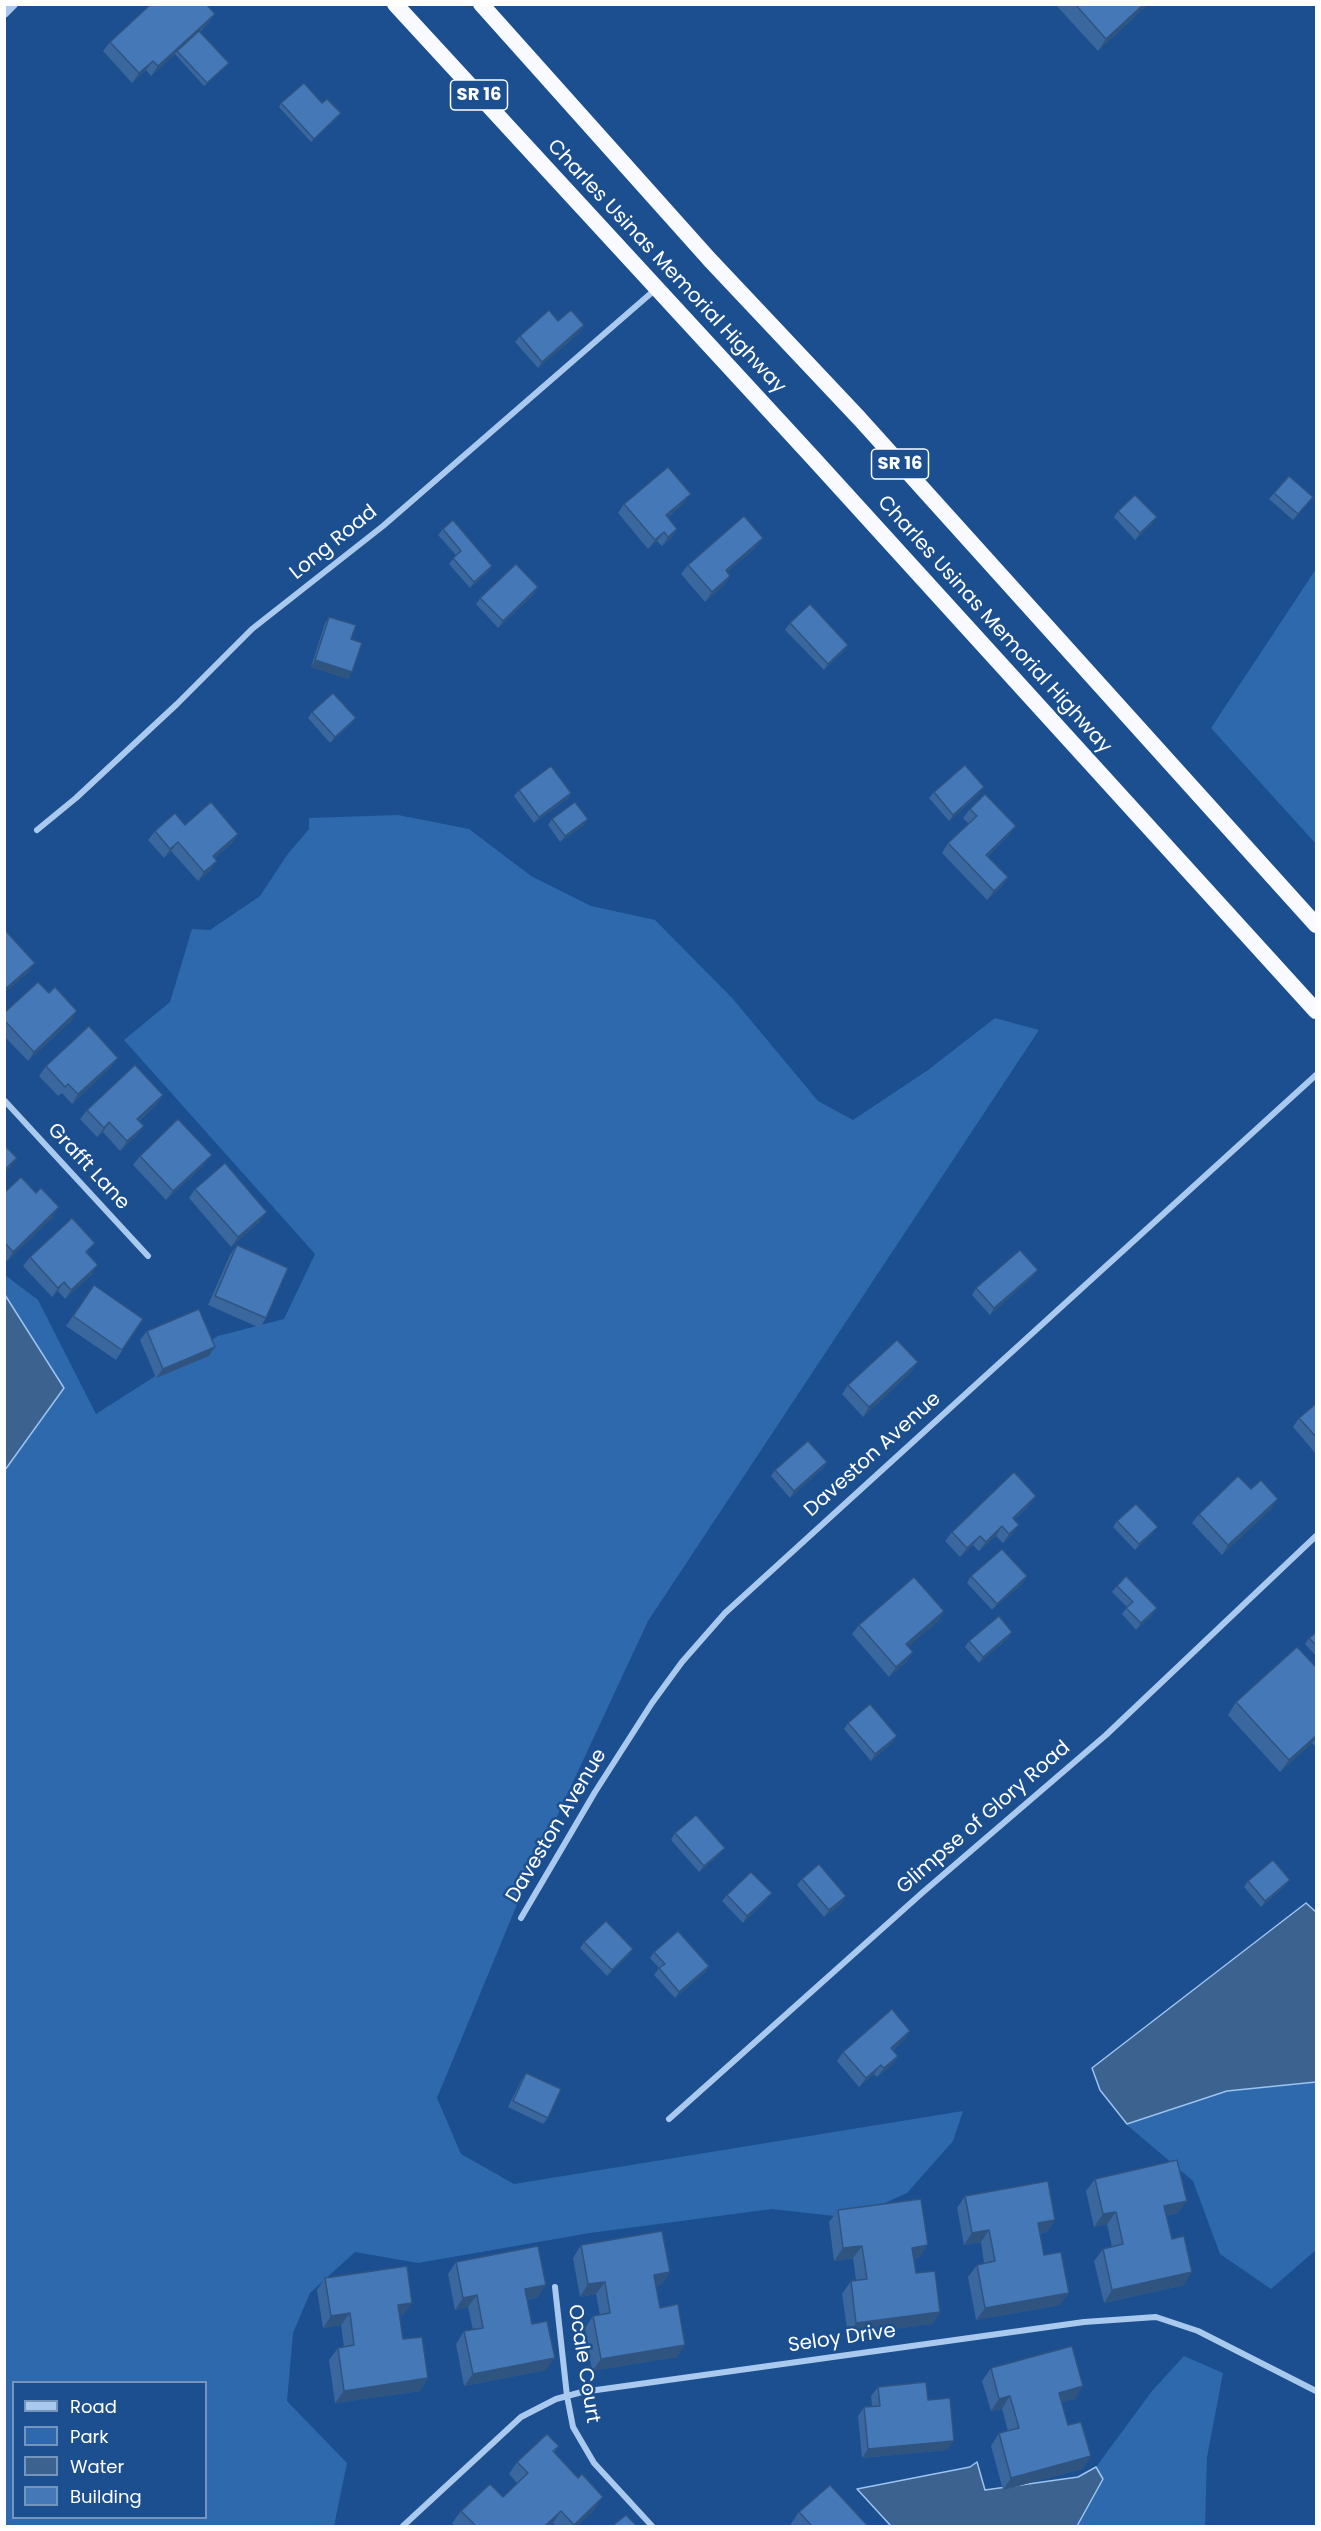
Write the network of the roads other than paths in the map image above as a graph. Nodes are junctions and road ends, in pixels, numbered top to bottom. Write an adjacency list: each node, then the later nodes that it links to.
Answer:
1 (13, 4): 4 (street)
2 (395, 4): 5 (highway, Charles Usinas Memorial Highway / SR 16)
3 (481, 4): 7 (highway, Charles Usinas Memorial Highway / SR 16)
4 (4, 13)
5 (657, 288): 6 (street, Long Road); 8 (highway, Charles Usinas Memorial Highway / SR 16)
6 (37, 830)
7 (1317, 925)
8 (1317, 1011)
9 (1317, 1075): 13 (street, Daveston Avenue)
10 (4, 1100): 11 (street, Grafft Lane)
11 (148, 1256)
12 (1317, 1536): 14 (street, Glimpse of Glory Road)
13 (521, 1918)
14 (669, 2119)
15 (555, 2287): 17 (street, Ocale Court)
16 (1317, 2391): 17 (street, Seloy Drive)
17 (567, 2396): 18 (street, Seloy Drive); 19 (street, Ocale Court)
18 (403, 2526)
19 (652, 2526)

